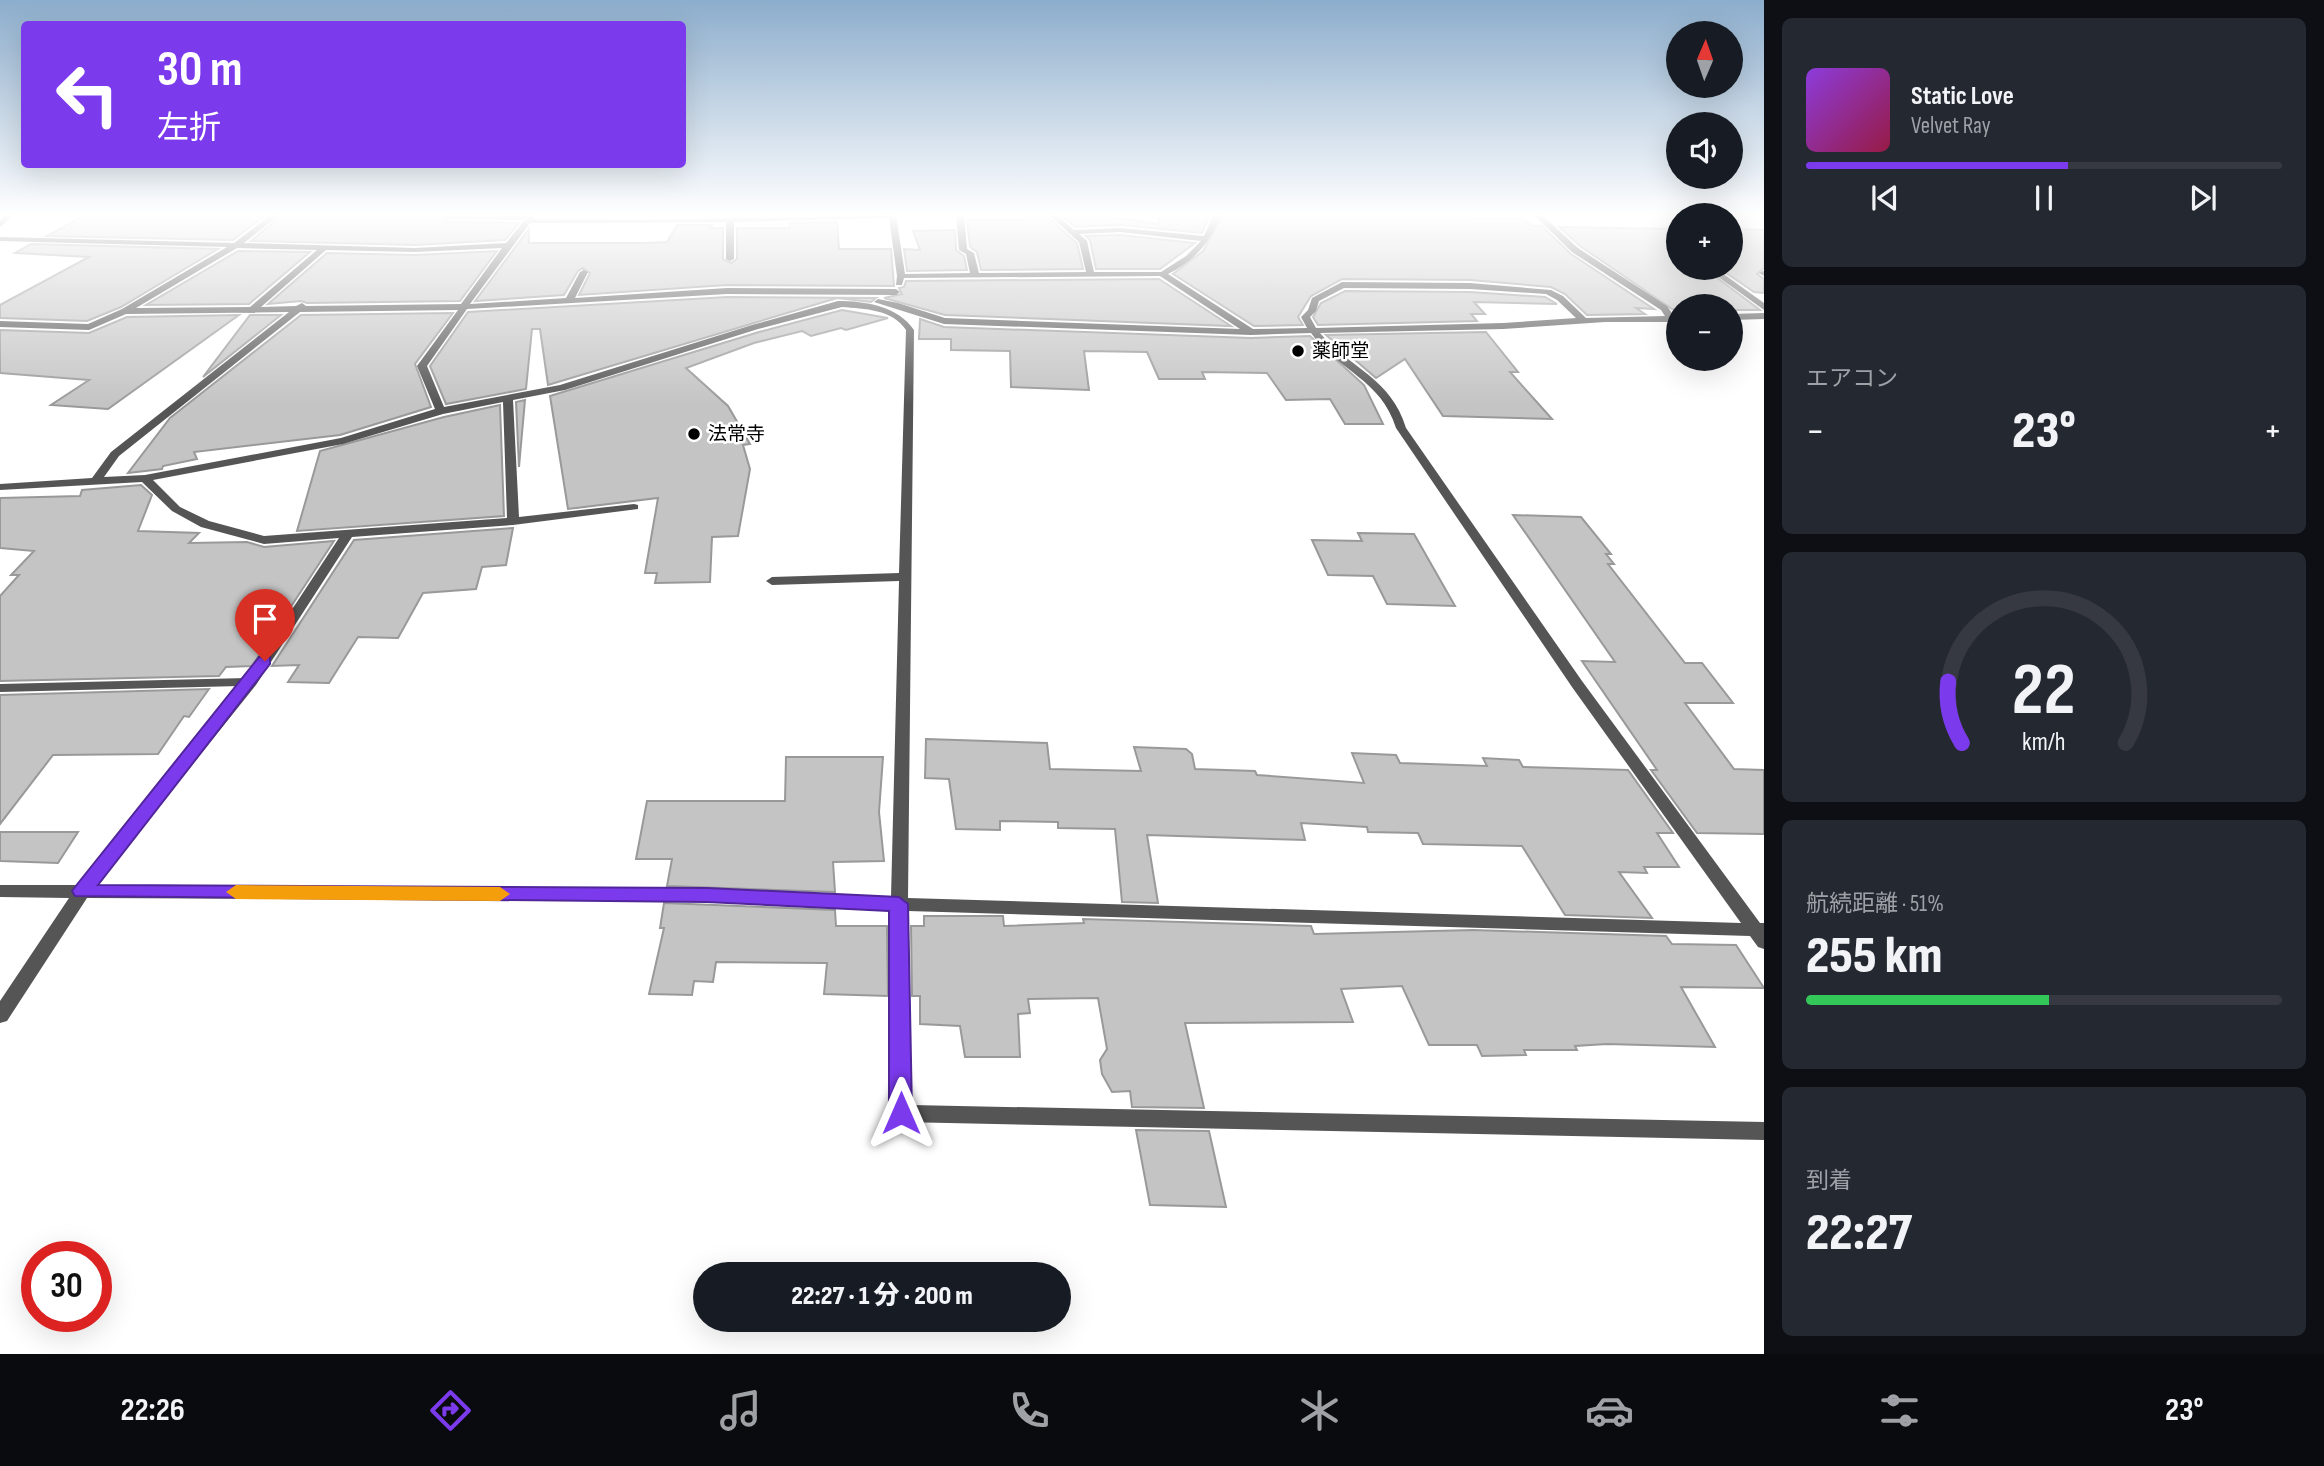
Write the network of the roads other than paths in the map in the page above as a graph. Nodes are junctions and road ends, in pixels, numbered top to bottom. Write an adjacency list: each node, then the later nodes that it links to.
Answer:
1 (179, 278): 17 (street)
2 (289, 278): 16 (street)
3 (484, 278): 14 (street)
4 (581, 278): 10 (street)
5 (900, 278): 9 (street)
6 (1168, 278): 25 (street)
7 (1618, 278): 18 (street)
8 (1727, 280): 15 (street)
9 (896, 292): 10 (street); 12 (street)
10 (569, 301): 14 (street)
11 (838, 304): 12 (street); 28 (street); 36 (street)
12 (895, 304): 25 (street)
13 (302, 306): 14 (street); 16 (street); 31 (street)
14 (464, 307): 29 (street)
15 (1764, 307)
16 (254, 308): 17 (street)
17 (125, 310): 24 (street)
18 (1666, 311)
19 (1764, 316): 20 (street)
20 (1743, 317)
21 (1666, 319): 22 (street)
22 (1583, 320): 26 (street); 26 (street)
23 (0, 324): 24 (street)
24 (21, 325): 27 (street)
25 (1252, 332): 26 (street)
26 (1315, 332): 43 (street)
27 (0, 336)
28 (508, 398): 29 (street); 34 (street)
29 (441, 411): 30 (street)
30 (145, 478): 31 (street); 35 (street)
31 (97, 480): 32 (street)
32 (0, 487)
33 (634, 507): 34 (street)
34 (513, 521): 35 (street)
35 (347, 535): 38 (street)
36 (905, 577): 37 (street); 42 (street)
37 (772, 581)
38 (251, 682): 39 (street); 41 (street)
39 (0, 688)
40 (0, 891): 41 (street)
41 (82, 891): 42 (street); 44 (street)
42 (899, 904): 43 (street); 45 (street)
43 (1761, 934)
44 (0, 1016)
45 (1764, 1131)

